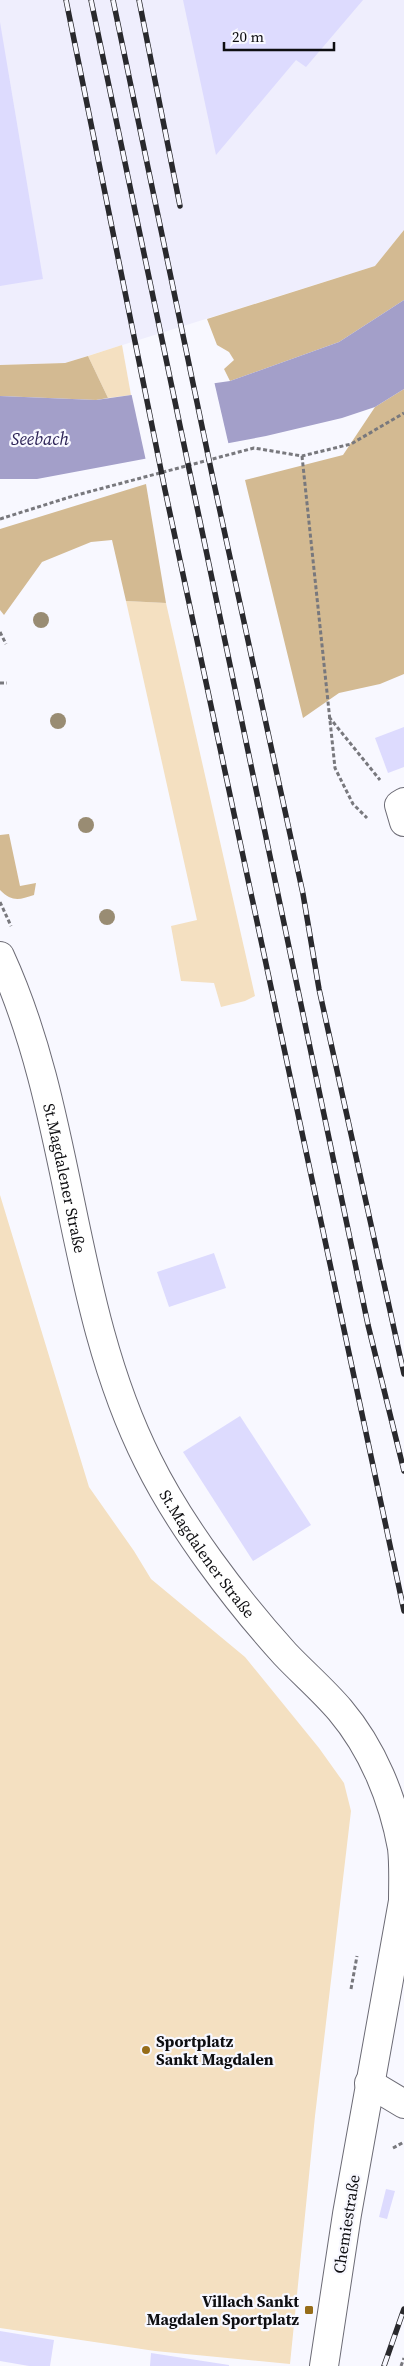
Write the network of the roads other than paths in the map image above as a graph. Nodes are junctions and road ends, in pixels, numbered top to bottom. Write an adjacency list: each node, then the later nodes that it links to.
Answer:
1 (0, 956): 2 (street, St.Magdalener Straße)
2 (370, 2083): 3 (street); 4 (street, Chemiestraße)
3 (404, 2104)
4 (324, 2366)

